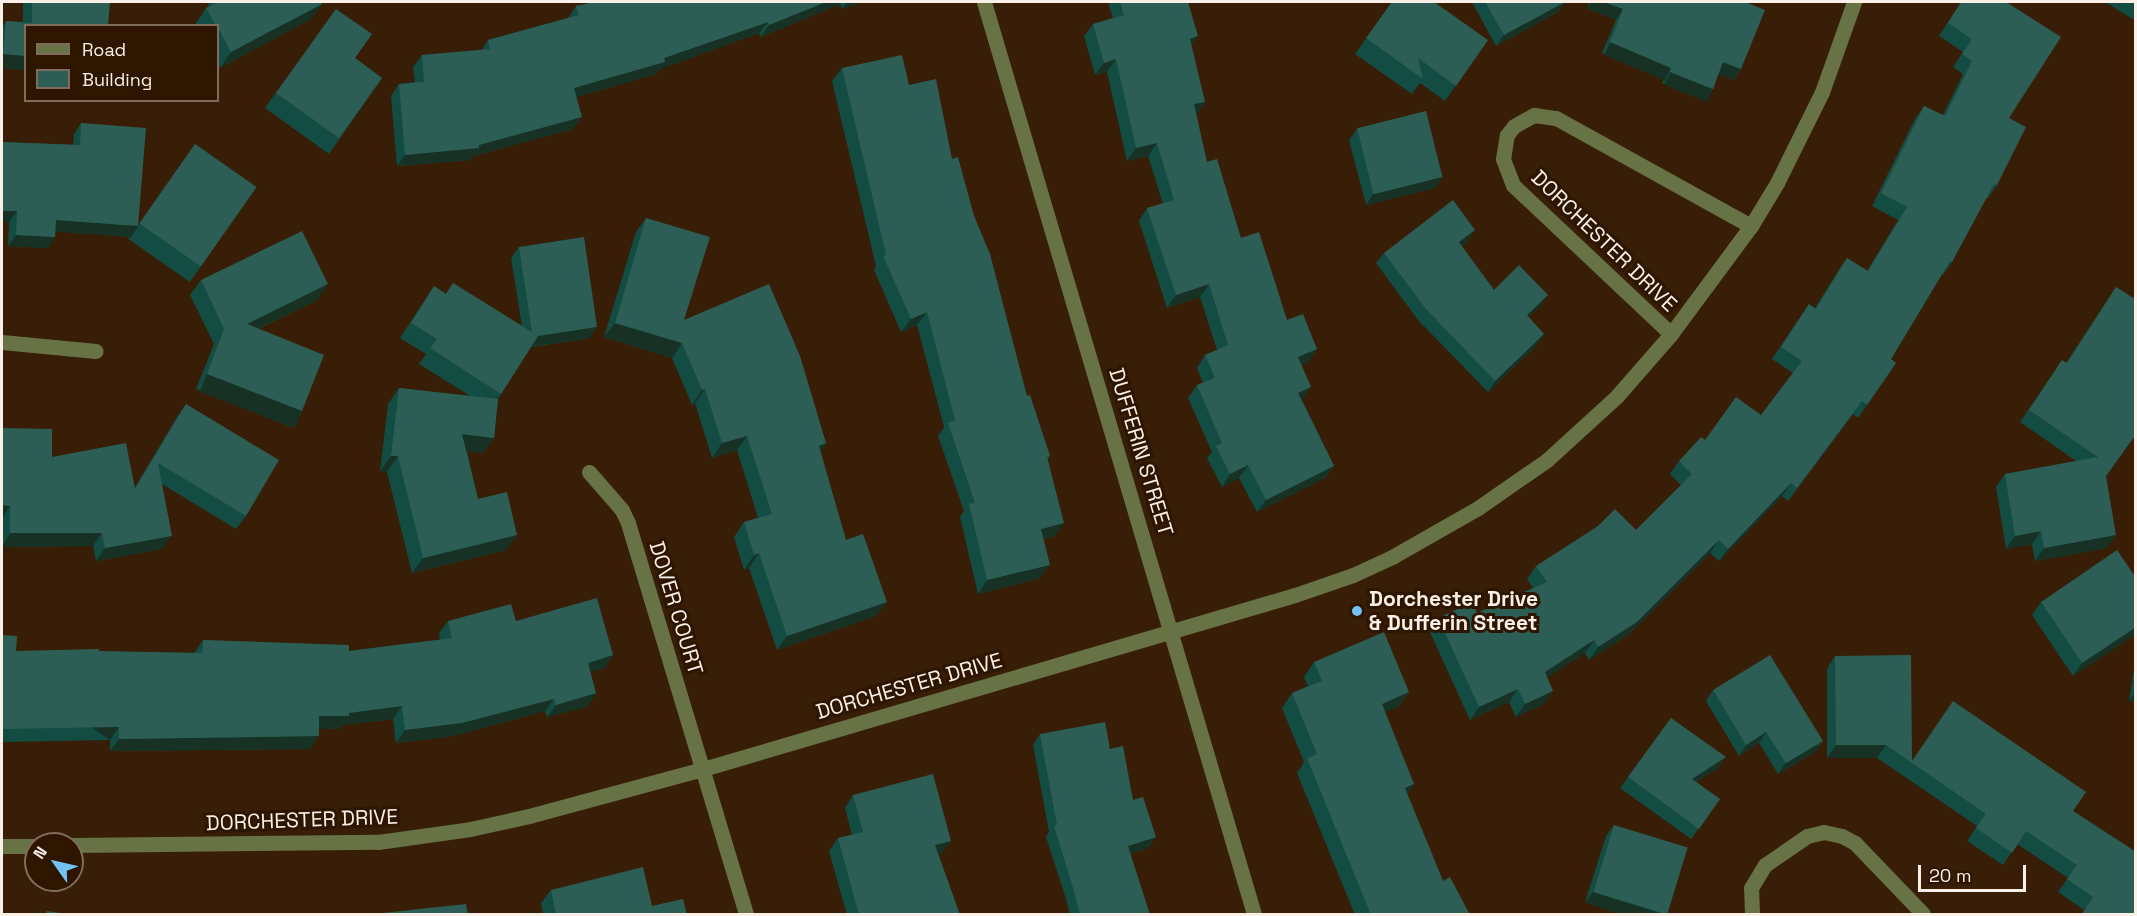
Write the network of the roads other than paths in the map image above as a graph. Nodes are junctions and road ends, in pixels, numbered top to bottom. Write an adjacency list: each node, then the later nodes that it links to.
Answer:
1 (984, 2): 8 (street, DUFFERIN STREET)
2 (1854, 2): 3 (street, DORCHESTER DRIVE)
3 (1751, 226): 4 (street, DORCHESTER DRIVE); 4 (street, DORCHESTER DRIVE)
4 (1671, 334): 8 (street, DORCHESTER DRIVE)
5 (2, 342): 6 (street)
6 (96, 351)
7 (589, 472): 9 (street, DOVER COURT)
8 (1172, 631): 9 (street, DORCHESTER DRIVE); 14 (street, DUFFERIN STREET)
9 (703, 768): 10 (street, DORCHESTER DRIVE); 13 (street, DOVER COURT)
10 (84, 845)
11 (2, 846): 12 (street)
12 (24, 846)
13 (746, 915)
14 (1254, 915)
15 (1752, 915): 16 (street)
16 (1923, 915)

